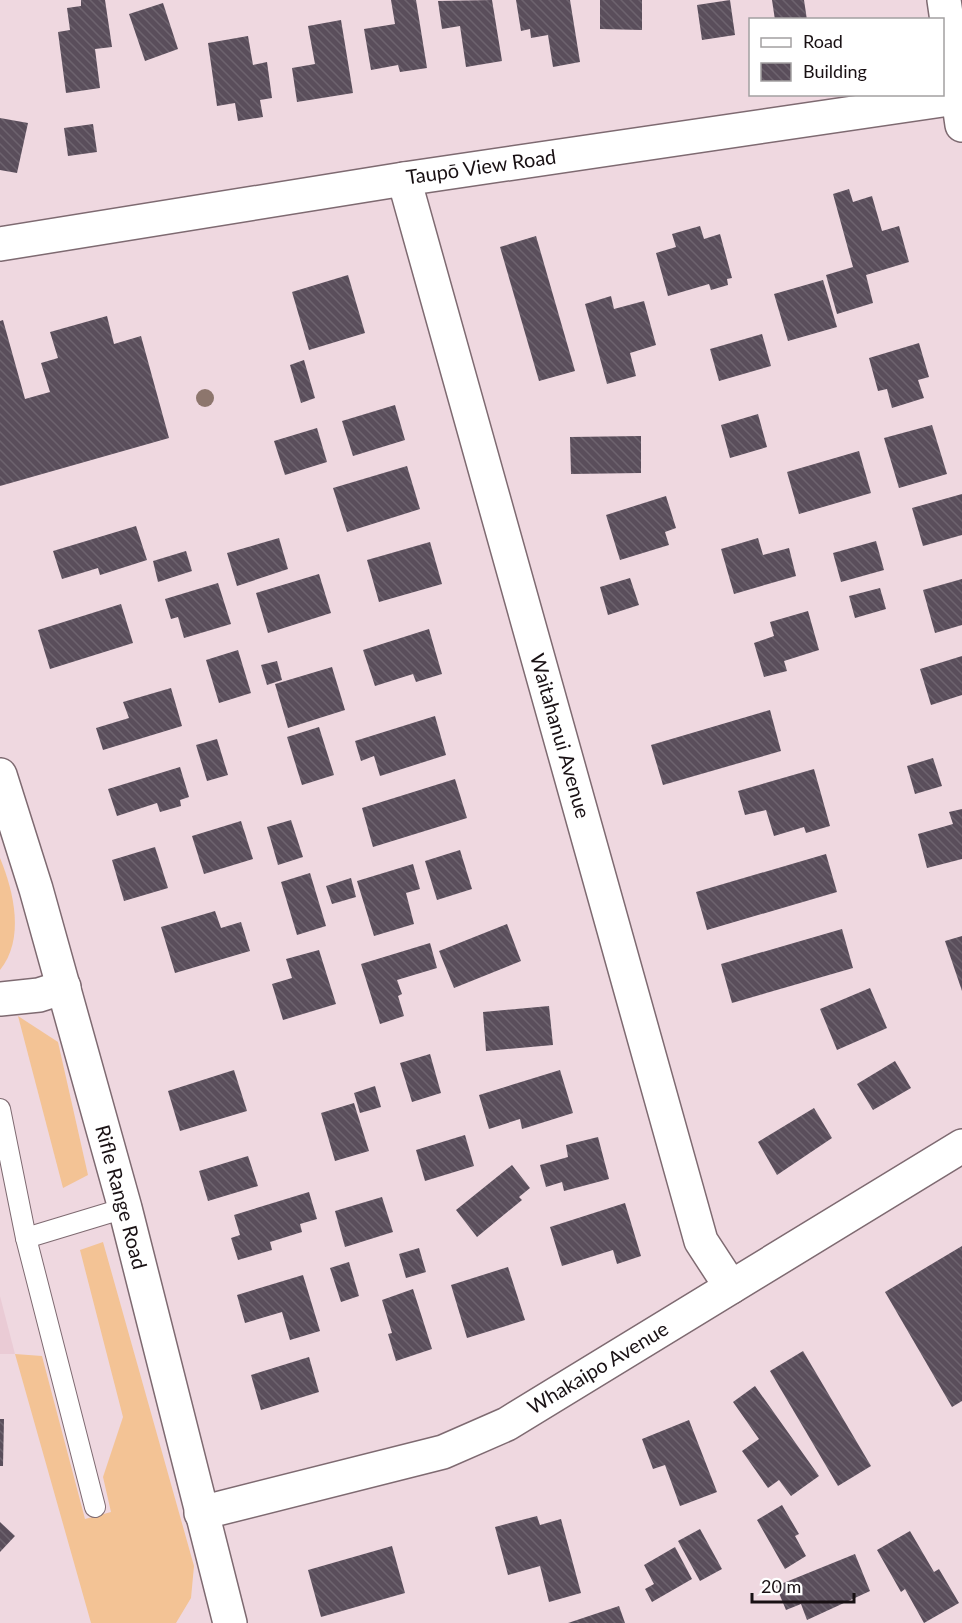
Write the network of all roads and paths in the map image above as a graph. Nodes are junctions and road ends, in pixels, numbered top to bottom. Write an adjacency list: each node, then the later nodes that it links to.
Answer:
1 (944, 0): 2 (street)
2 (960, 106): 3 (street, Taupō View Road)
3 (404, 179): 4 (street, Taupō View Road); 12 (street, Waitahanui Avenue)
4 (0, 244)
5 (0, 775): 6 (street, Rifle Range Road)
6 (64, 987): 7 (street); 10 (street, Rifle Range Road)
7 (0, 999)
8 (0, 1109): 11 (lane)
9 (962, 1146): 12 (street, Whakaipo Avenue)
10 (125, 1208): 11 (lane); 14 (street, Rifle Range Road)
11 (26, 1238): 13 (lane)
12 (731, 1287): 14 (street, Whakaipo Avenue)
13 (95, 1507)
14 (201, 1513): 15 (street, Rifle Range Road)
15 (230, 1623)

